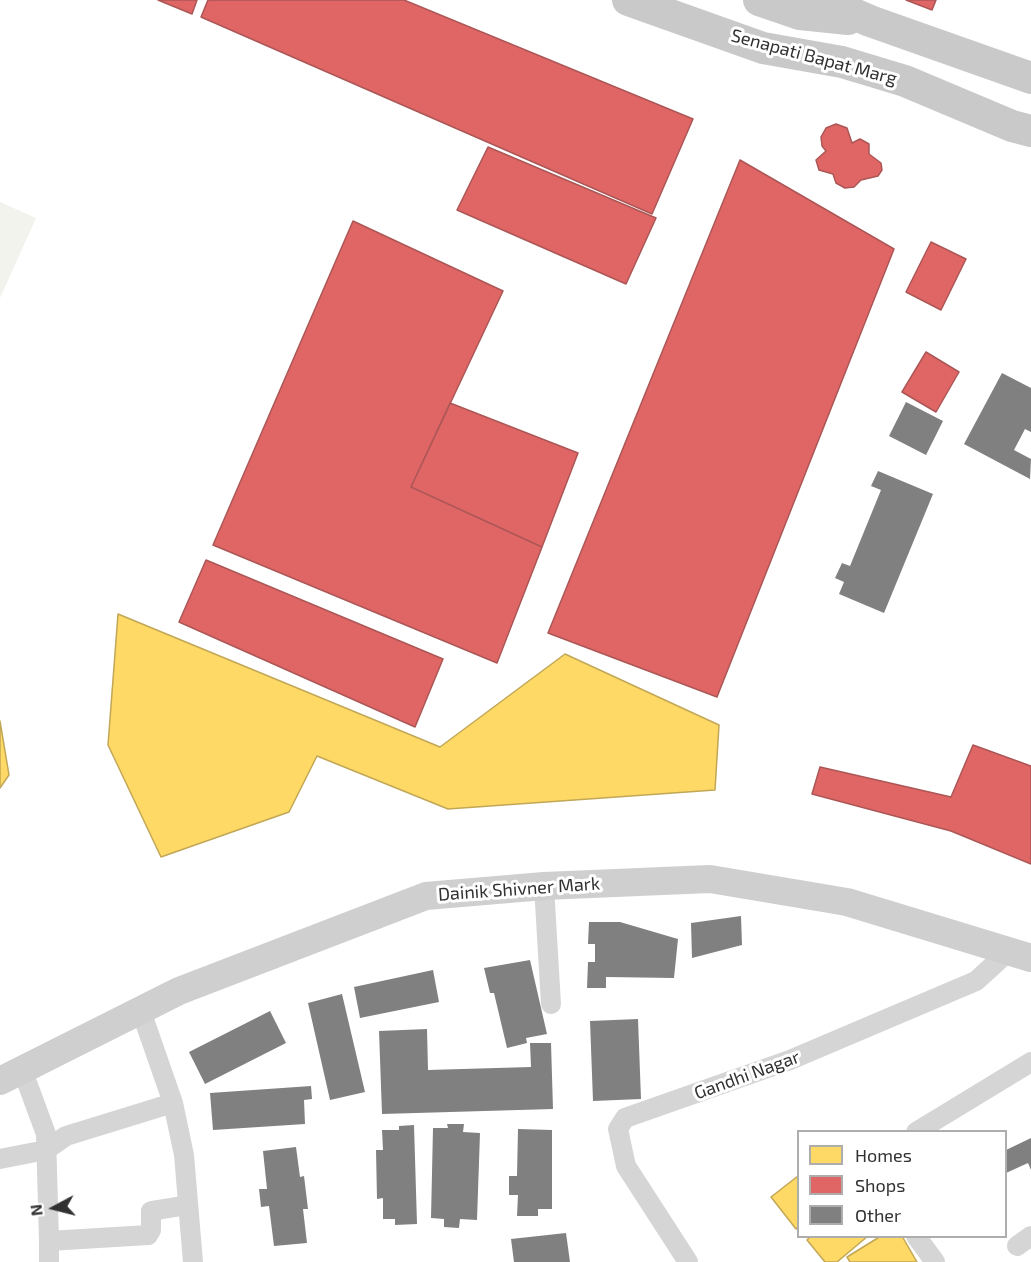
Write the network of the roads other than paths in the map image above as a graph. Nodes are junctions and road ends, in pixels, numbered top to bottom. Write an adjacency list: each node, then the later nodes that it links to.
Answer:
1 (628, 0): 6 (main road, Senapati Bapat Marg)
2 (689, 0): 6 (main road)
3 (759, 0): 5 (main road)
4 (822, 0): 5 (main road)
5 (870, 21): 7 (main road)
6 (842, 62): 8 (main road, Senapati Bapat Marg)
7 (1031, 78)
8 (1031, 131)
9 (544, 886): 10 (main road, Dainik Shivner Mark); 11 (street); 12 (main road, Dainik Shivner Mark)
10 (1021, 954): 24 (street, Gandhi Nagar)
11 (551, 1004)
12 (141, 1011): 14 (main road, Dainik Shivner Mark); 15 (street)
13 (1031, 1062): 16 (street)
14 (11, 1075): 17 (street)
15 (173, 1103): 17 (street); 19 (street)
16 (918, 1130)
17 (46, 1150): 18 (street); 21 (street)
18 (0, 1159)
19 (188, 1205): 21 (street); 23 (street)
20 (917, 1238): 25 (street)
21 (49, 1241): 22 (street)
22 (49, 1262)
23 (193, 1262)
24 (688, 1262)
25 (935, 1262)

